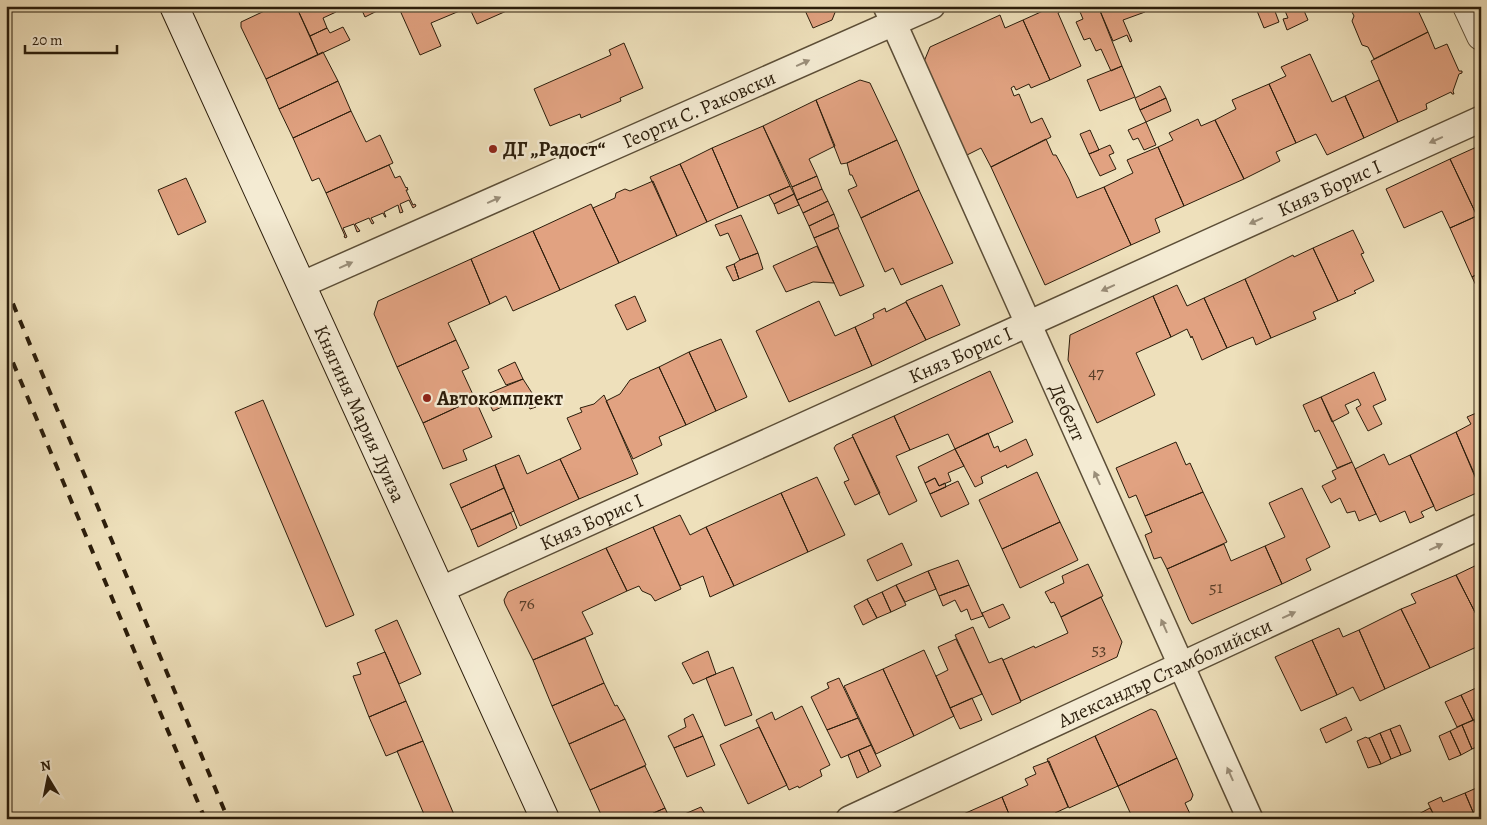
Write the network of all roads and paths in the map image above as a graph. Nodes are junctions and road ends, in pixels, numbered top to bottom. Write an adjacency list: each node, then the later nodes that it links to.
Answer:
1 (932, 6): 4 (street, Георги С. Раковски)
2 (1467, 6): 5 (main road)
3 (181, 8): 7 (main road, Княгиня Мария Луиза)
4 (890, 15): 7 (street, Георги С. Раковски, one-way to 4); 8 (street, Дебелт)
5 (1481, 36)
6 (1481, 120): 8 (street, Княз Борис I, one-way to 8)
7 (301, 285): 10 (main road, Княгиня Мария Луиза)
8 (1028, 324): 10 (street, Княз Борис I); 11 (street, Дебелт, one-way to 8)
9 (1481, 526): 11 (street, Александър Стамболийски, one-way to 9)
10 (440, 590): 12 (main road, Княгиня Мария Луиза)
11 (1181, 665): 13 (street, Александър Стамболийски); 14 (street, Дебелт, one-way to 11)
12 (545, 819)
13 (849, 819)
14 (1250, 819)

